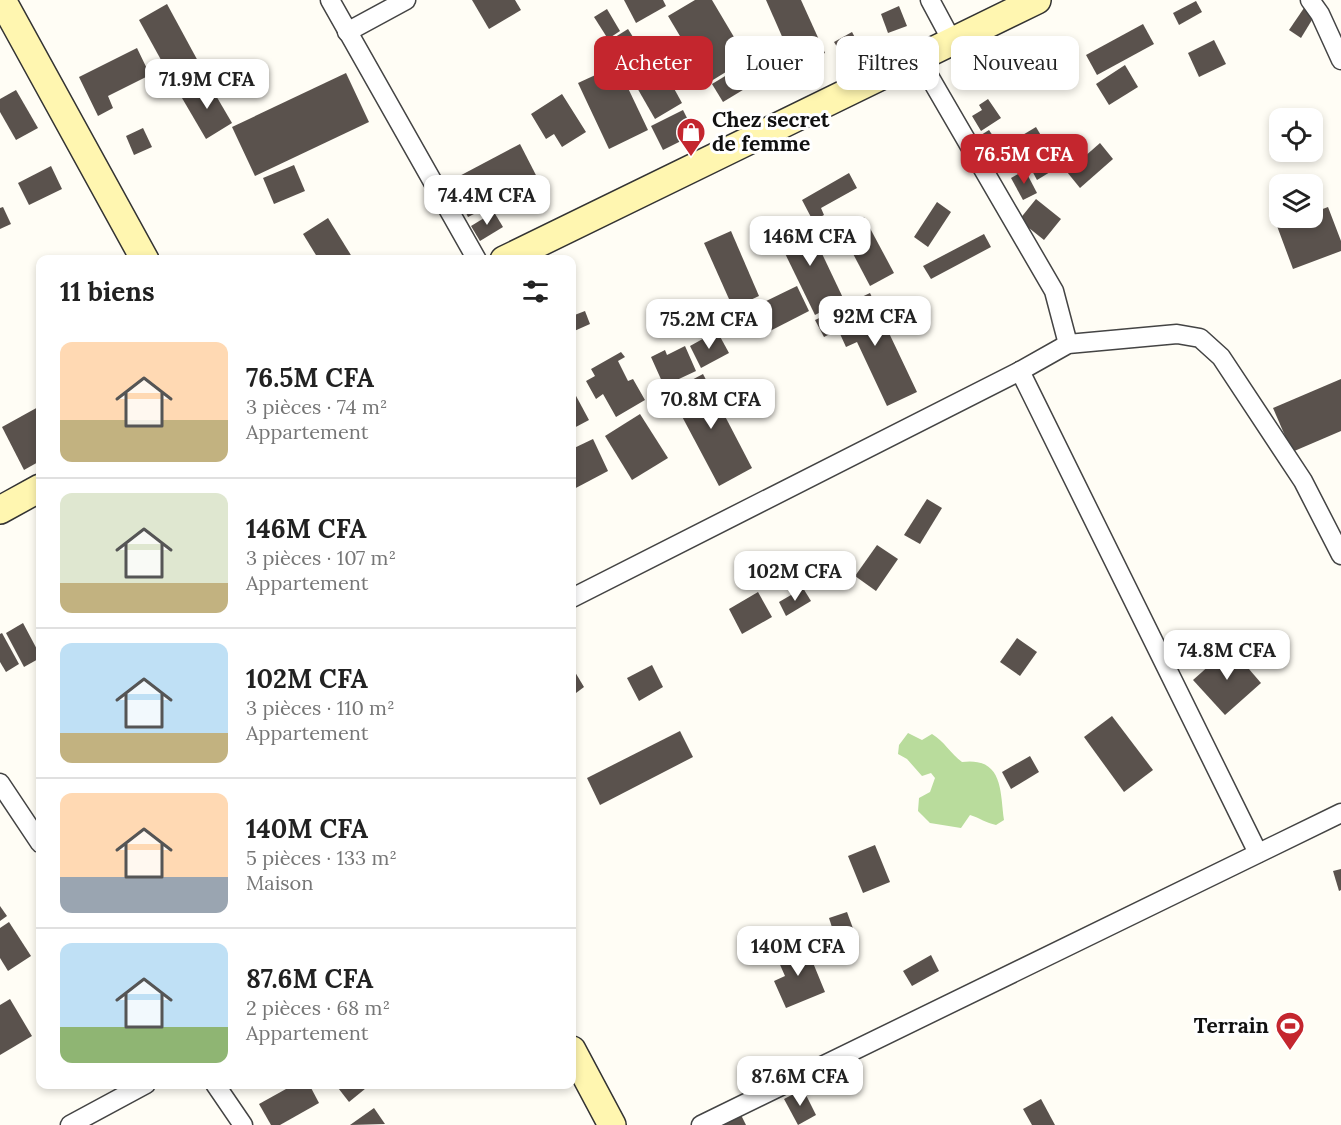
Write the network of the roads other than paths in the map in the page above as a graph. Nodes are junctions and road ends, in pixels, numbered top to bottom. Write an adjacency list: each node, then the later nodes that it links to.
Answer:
1 (2, 0): 13 (street)
2 (330, 0): 7 (street)
3 (406, 0): 7 (street)
4 (930, 0): 9 (street)
5 (1037, 0): 8 (street)
6 (1310, 0): 10 (street)
7 (347, 32): 14 (street)
8 (962, 36)
9 (951, 39)
10 (1341, 60)
11 (851, 90): 15 (street)
12 (937, 90): 16 (street)
13 (142, 255)
14 (474, 255)
15 (514, 255)
16 (1068, 344): 17 (street); 20 (street)
17 (1020, 371): 21 (street); 25 (street)
18 (36, 490): 19 (street)
19 (0, 510)
20 (1341, 555)
21 (576, 596)
22 (0, 783): 24 (street)
23 (1341, 813): 25 (street)
24 (36, 837)
25 (1258, 853): 32 (street)
26 (576, 1058): 31 (street)
27 (137, 1089): 29 (street)
28 (218, 1089): 30 (street)
29 (70, 1125)
30 (243, 1125)
31 (612, 1125)
32 (700, 1125)

